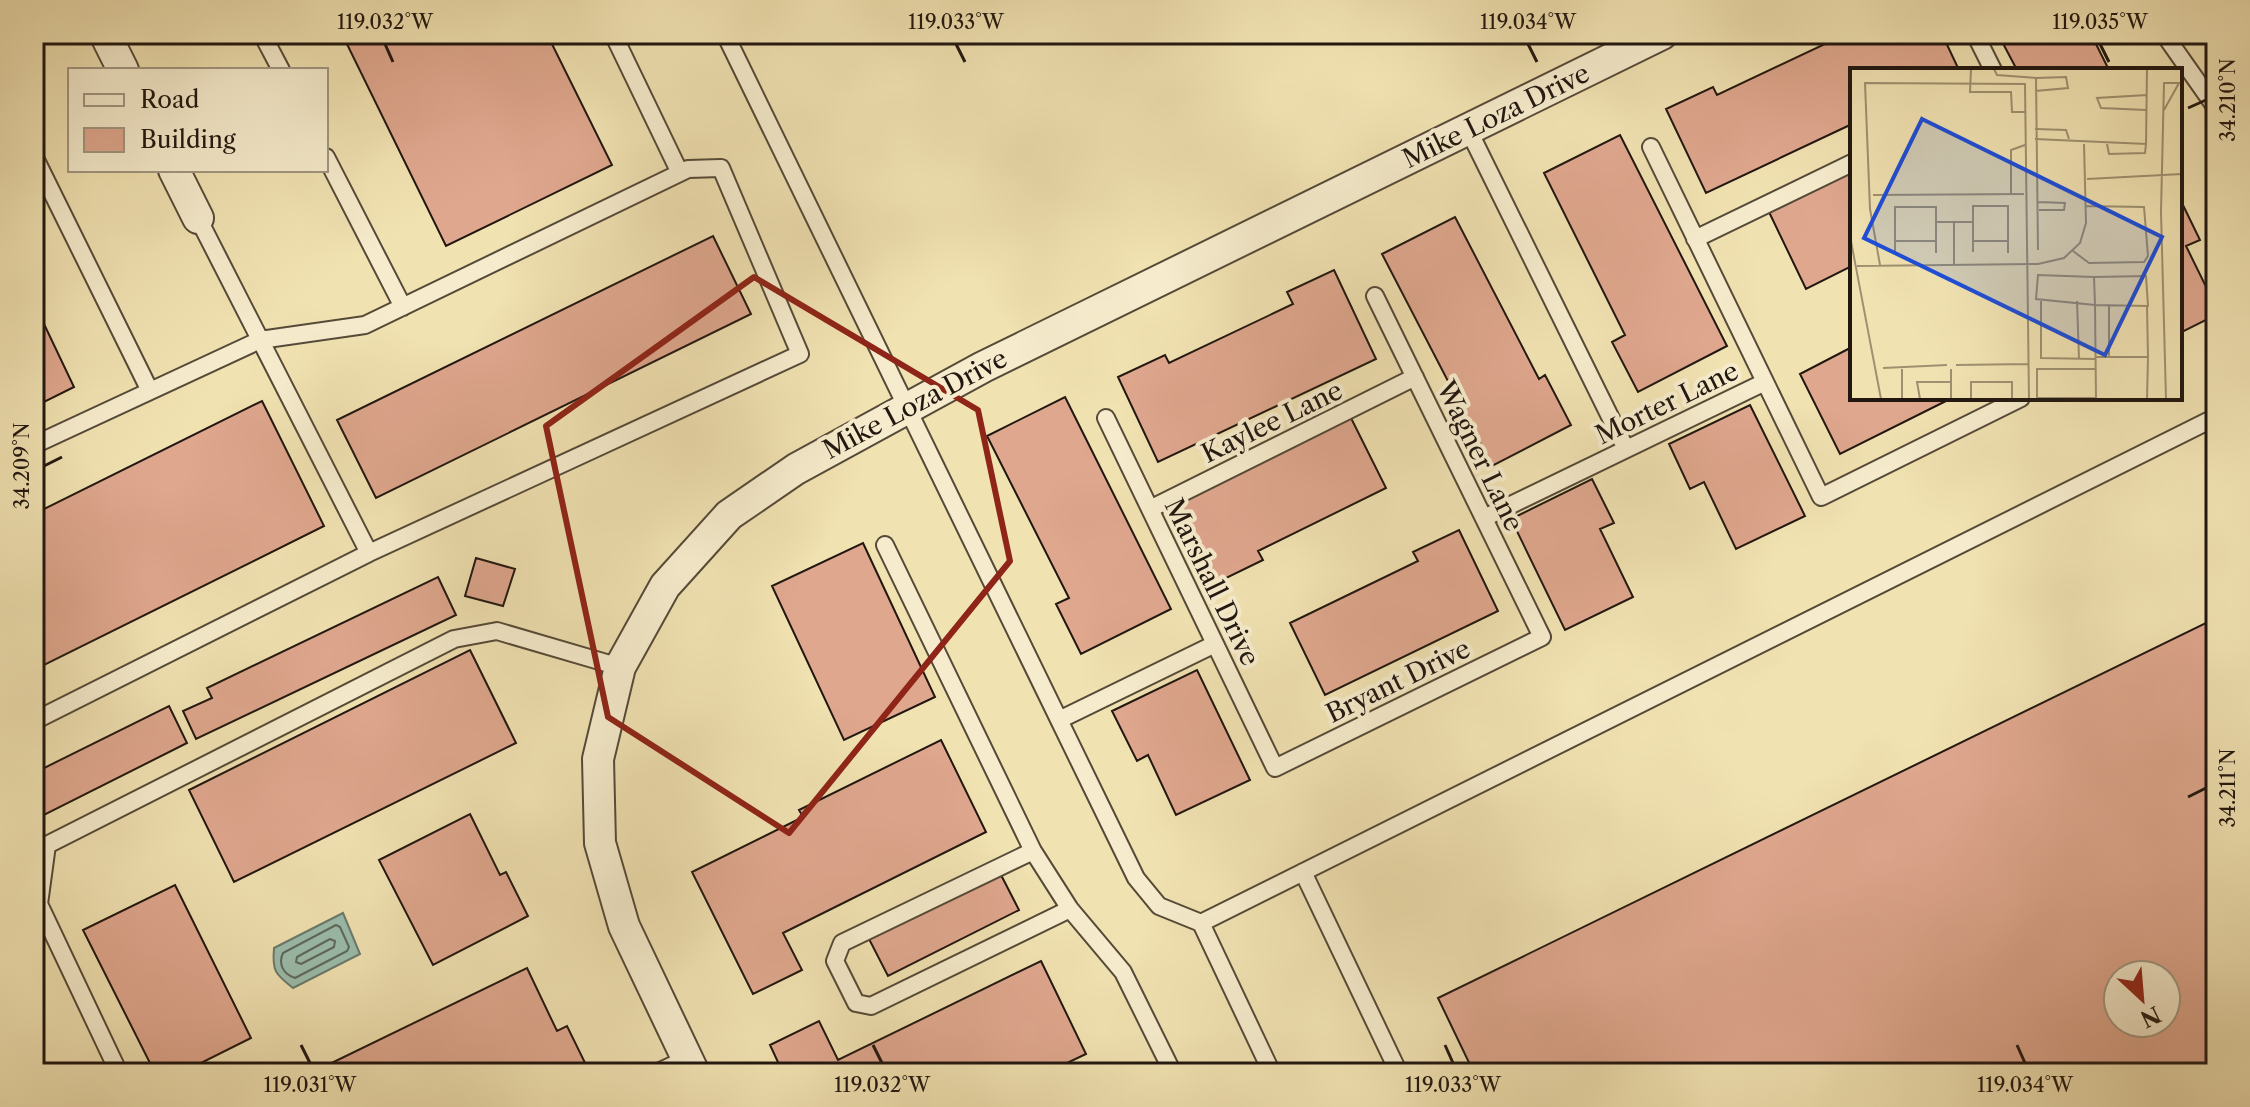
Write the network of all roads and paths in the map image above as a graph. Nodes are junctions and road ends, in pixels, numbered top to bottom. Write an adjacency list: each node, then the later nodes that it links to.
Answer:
1 (105, 34): 8 (street)
2 (262, 34): 9 (lane)
3 (613, 34): 18 (lane)
4 (725, 34): 28 (lane)
5 (1662, 34): 12 (street, Mike Loza Drive)
6 (1975, 34): 10 (lane)
7 (2164, 34): 11 (lane)
8 (122, 68)
9 (280, 68)
10 (1992, 68)
11 (2216, 108)
12 (1468, 129): 28 (street, Mike Loza Drive); 32 (lane)
13 (1651, 147): 20 (lane, Morter Lane)
14 (34, 156): 26 (lane)
15 (328, 161): 22 (lane)
16 (1850, 164): 20 (lane)
17 (175, 172): 19 (street)
18 (680, 173): 22 (lane); 36 (lane)
19 (198, 218): 23 (lane)
20 (1695, 239): 25 (lane, Morter Lane)
21 (1375, 296): 24 (lane, Wagner Lane)
22 (403, 307): 23 (lane)
23 (260, 340): 26 (lane); 36 (lane)
24 (1415, 377): 33 (lane, Kaylee Lane); 34 (lane, Wagner Lane)
25 (1765, 382): 27 (lane); 32 (lane, Morter Lane)
26 (150, 391): 31 (lane)
27 (2017, 400)
28 (909, 409): 39 (street, Mike Loza Drive); 40 (lane)
29 (2216, 417): 44 (lane)
30 (1106, 418): 33 (lane, Marshall Drive)
31 (34, 445)
32 (1626, 449): 34 (lane, Morter Lane)
33 (1150, 509): 38 (lane, Marshall Drive)
34 (1484, 518): 37 (lane, Wagner Lane)
35 (885, 545): 43 (lane)
36 (369, 553): 41 (lane)
37 (1542, 637): 42 (lane, Bryant Drive)
38 (1215, 644): 40 (lane); 42 (lane, Marshall Drive)
39 (620, 667): 47 (street, Mike Loza Drive); 48 (lane)
40 (1059, 720): 46 (lane)
41 (34, 721)
42 (1275, 768)
43 (1033, 851): 45 (lane); 45 (lane)
44 (1303, 872): 46 (lane); 52 (lane)
45 (1070, 909): 50 (lane)
46 (1201, 923): 51 (lane)
47 (691, 1066): 49 (lane)
48 (119, 1073)
49 (656, 1073)
50 (1173, 1073)
51 (1272, 1073)
52 (1399, 1073)

